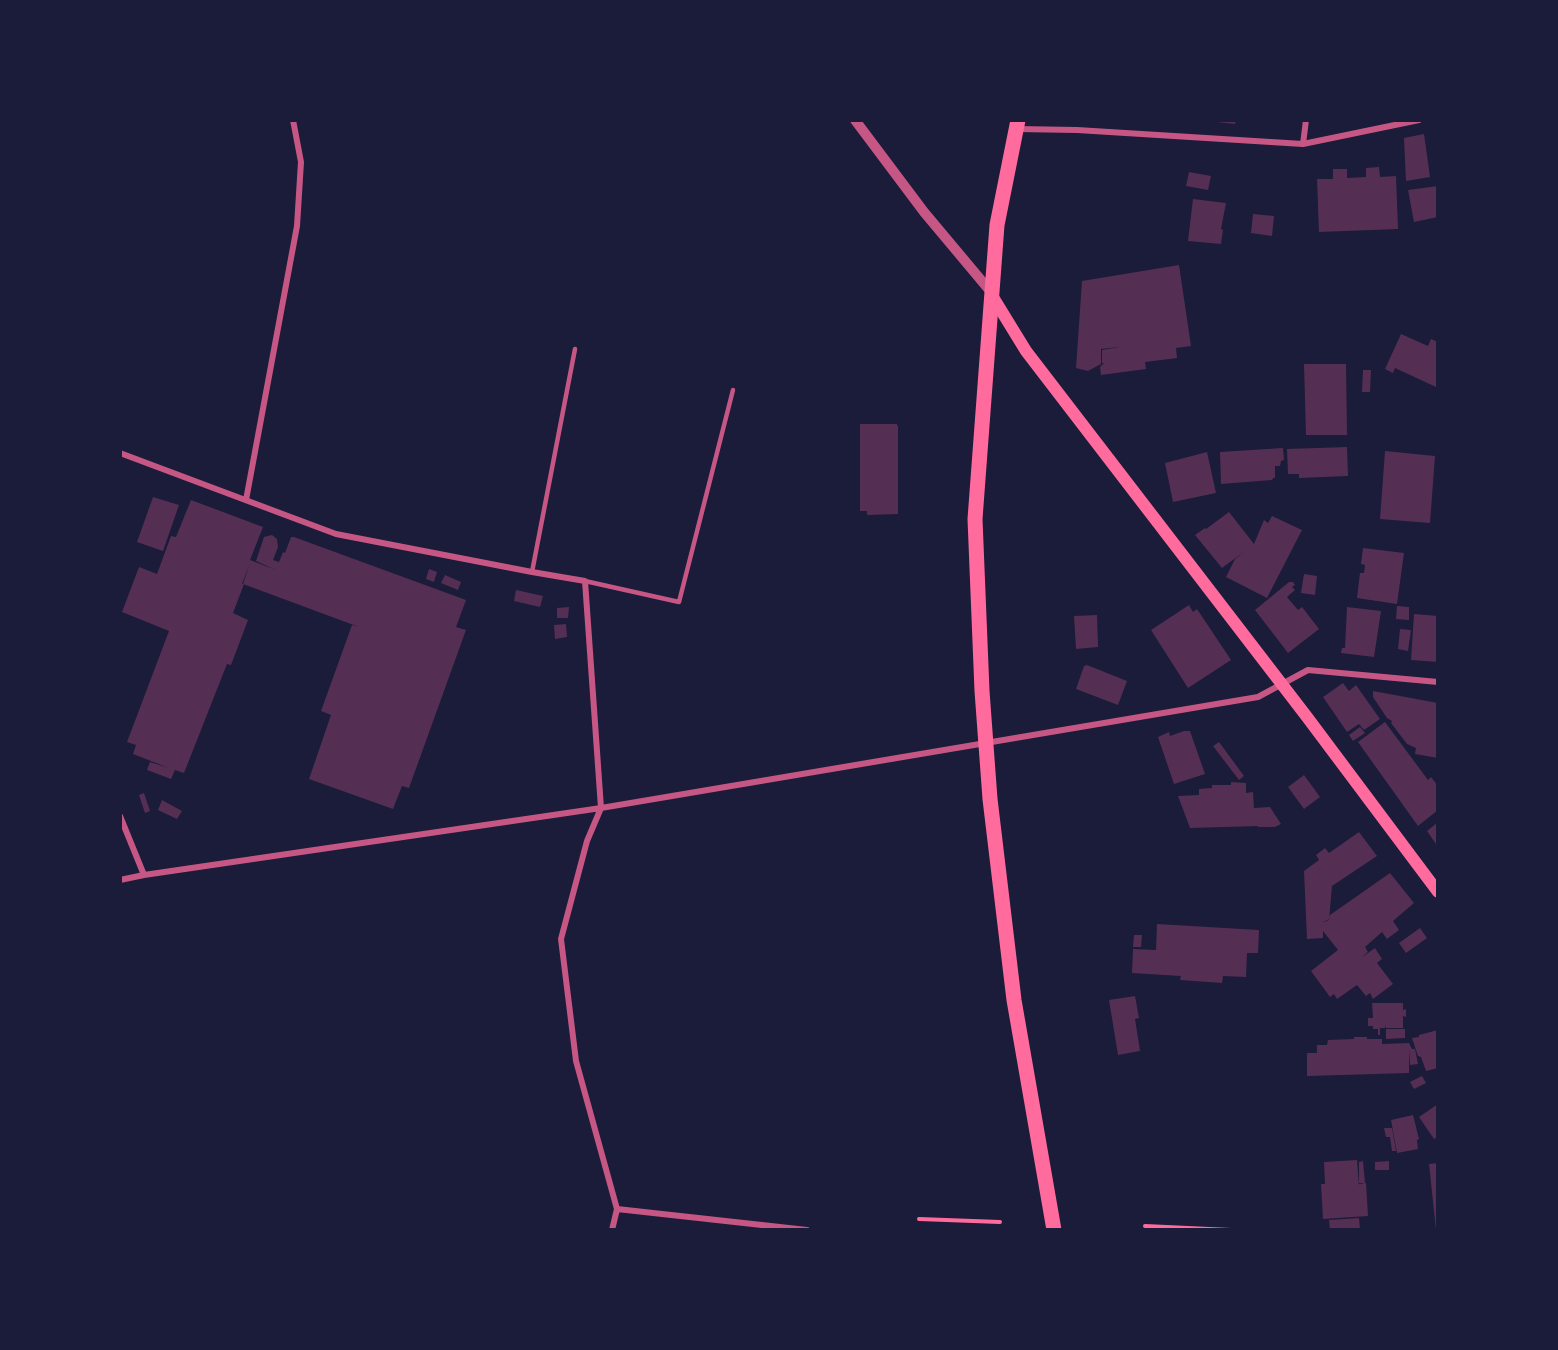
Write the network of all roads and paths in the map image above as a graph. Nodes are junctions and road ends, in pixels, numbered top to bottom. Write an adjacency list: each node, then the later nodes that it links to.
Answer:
1 (293, 120): 11 (street)
2 (855, 120): 7 (street)
3 (1306, 120): 6 (street)
4 (1419, 120): 6 (street)
5 (1017, 123): 6 (street); 7 (main road)
6 (1303, 144)
7 (990, 292): 15 (main road); 16 (main road)
8 (575, 349): 12 (lane)
9 (733, 390): 13 (lane)
10 (120, 453): 11 (street)
11 (246, 500): 12 (street)
12 (532, 572): 13 (street)
13 (585, 581): 17 (street)
14 (1438, 682): 15 (street)
15 (1282, 685): 16 (street); 21 (main road)
16 (986, 743): 17 (street); 28 (main road)
17 (600, 807): 19 (street); 22 (street)
18 (120, 816): 19 (street)
19 (144, 875): 20 (street)
20 (120, 880)
21 (1438, 892)
22 (616, 1209): 26 (street); 27 (street)
23 (919, 1219): 24 (path)
24 (1000, 1222)
25 (1145, 1226): 29 (path)
26 (612, 1230)
27 (807, 1230)
28 (1054, 1230)
29 (1231, 1230)

